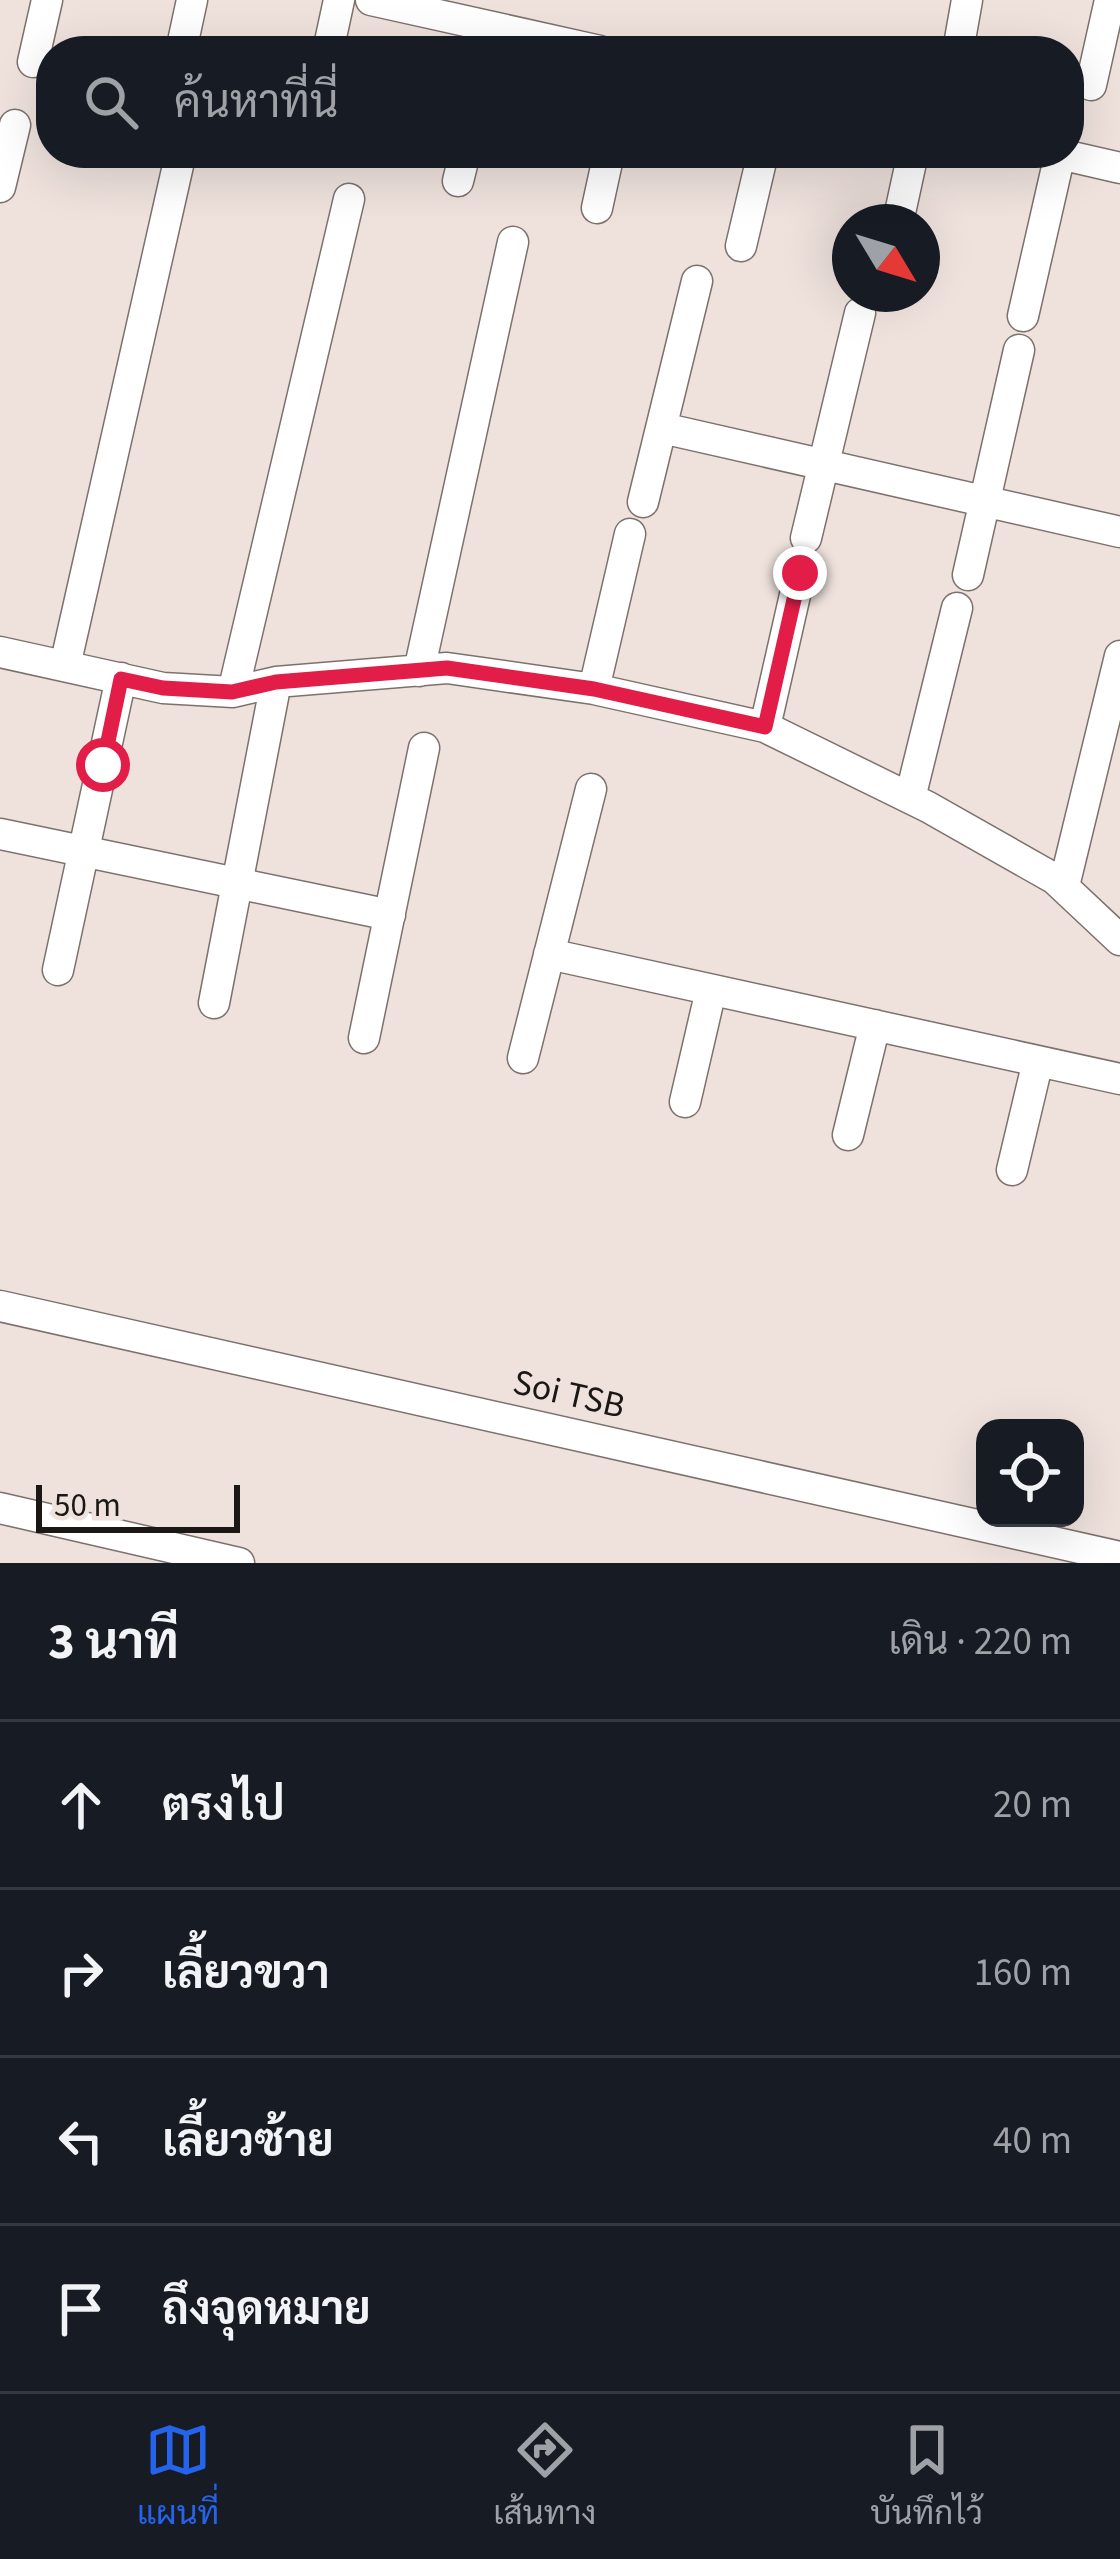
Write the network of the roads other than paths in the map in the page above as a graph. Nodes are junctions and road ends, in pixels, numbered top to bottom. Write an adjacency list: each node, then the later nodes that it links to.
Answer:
1 (47, 0): 7 (street)
2 (191, 0): 8 (street)
3 (338, 0): 9 (street)
4 (370, 0): 10 (street)
5 (967, 0): 11 (street)
6 (1110, 0): 14 (street)
7 (39, 36)
8 (184, 36)
9 (331, 36)
10 (481, 36)
11 (960, 36)
12 (36, 49): 13 (street)
13 (33, 62)
14 (1091, 86)
15 (14, 124): 23 (street)
16 (1084, 160): 22 (street)
17 (177, 168): 45 (street)
18 (606, 168): 26 (street)
19 (759, 168): 28 (street)
20 (910, 168): 25 (street)
21 (1055, 168): 31 (street)
22 (1120, 168)
23 (0, 187)
24 (350, 199): 50 (street)
25 (902, 204)
26 (598, 208)
27 (513, 242): 46 (street)
28 (741, 246)
29 (697, 281): 33 (street)
30 (860, 313): 34 (street)
31 (1022, 316)
32 (1019, 350): 36 (street)
33 (662, 428): 34 (street); 35 (street)
34 (824, 464): 36 (street); 39 (street)
35 (643, 502)
36 (986, 502): 37 (street); 41 (street)
37 (1120, 532)
38 (630, 534): 49 (street)
39 (806, 538)
40 (800, 573): 51 (street)
41 (968, 575)
42 (957, 608): 54 (street)
43 (0, 652): 45 (street)
44 (1120, 656): 58 (street)
45 (65, 666): 47 (street)
46 (419, 670): 48 (street); 49 (street)
47 (121, 679): 50 (street); 56 (street)
48 (276, 682): 50 (street); 57 (street)
49 (594, 689): 51 (street)
50 (232, 692)
51 (765, 727): 54 (street)
52 (424, 748): 59 (street)
53 (591, 789): 61 (street)
54 (910, 798): 58 (street)
55 (0, 834): 56 (street)
56 (85, 852): 57 (street); 62 (street)
57 (237, 884): 59 (street); 64 (street)
58 (1064, 886): 60 (street)
59 (390, 915): 66 (street)
60 (1120, 940)
61 (549, 954): 63 (street); 67 (street)
62 (58, 970)
63 (711, 990): 65 (street); 70 (street)
64 (214, 1003)
65 (875, 1025): 68 (street); 71 (street)
66 (364, 1038)
67 (523, 1058)
68 (1038, 1061): 69 (street); 72 (street)
69 (1120, 1079)
70 (685, 1102)
71 (848, 1135)
72 (1012, 1171)
73 (0, 1306): 75 (street, Soi TSB)
74 (0, 1508): 76 (street)
75 (1120, 1557)
76 (238, 1563)

